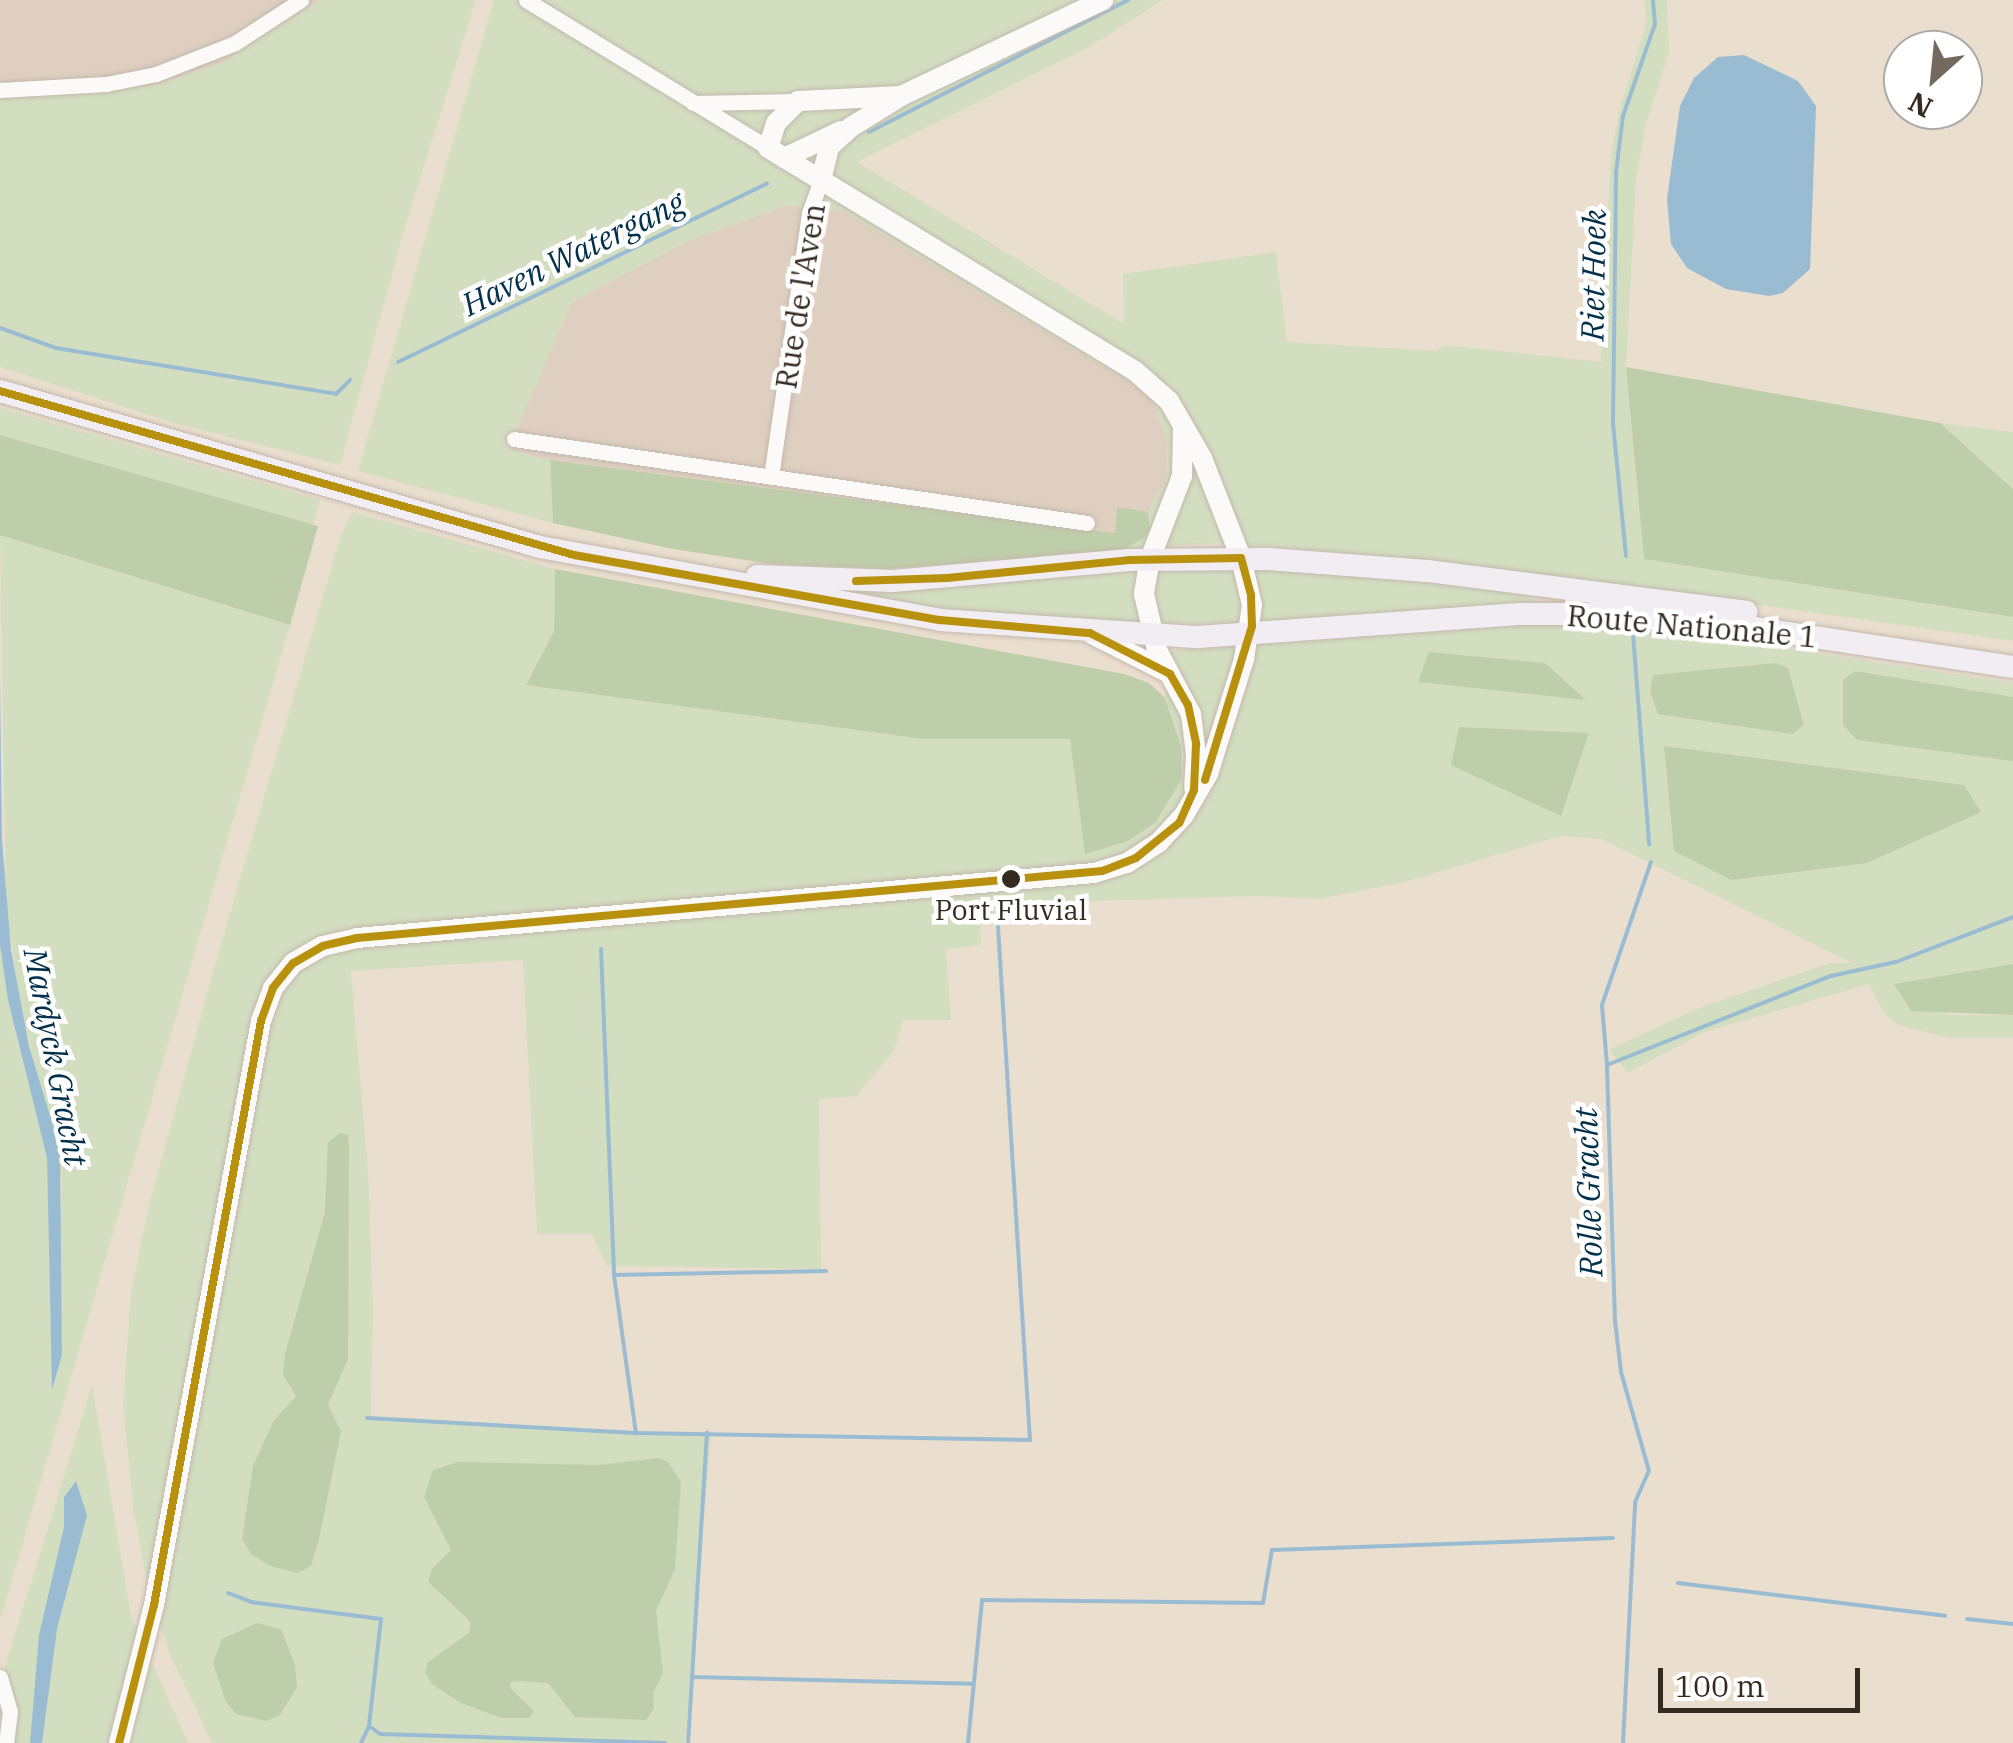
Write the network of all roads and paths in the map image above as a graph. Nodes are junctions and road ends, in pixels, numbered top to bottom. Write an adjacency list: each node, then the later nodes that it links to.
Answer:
1 (302, 0): 4 (street)
2 (1103, 0): 5 (main road, Rue de l'Aven)
3 (529, 3): 7 (street)
4 (0, 90)
5 (902, 96): 6 (main road, Rue de l'Aven); 8 (main road, Rue de l'Aven)
6 (798, 102): 7 (street); 9 (main road)
7 (693, 103): 9 (street)
8 (850, 126): 9 (main road, Rue de l'Aven); 10 (main road, Rue de l'Aven)
9 (776, 153): 10 (main road)
10 (821, 180): 13 (main road); 16 (street, Rue de l'Aven)
11 (0, 378): 15 (main road)
12 (0, 392): 15 (main road)
13 (1183, 424): 19 (main road); 20 (main road)
14 (514, 439): 16 (street)
15 (300, 474): 17 (main road)
16 (771, 477): 18 (street)
17 (382, 497): 20 (main road, Route Nationale 1); 21 (main road, Route Nationale 1)
18 (1087, 523)
19 (1241, 558): 20 (main road, Route Nationale 1); 22 (main road); 24 (main road, Route Nationale 1)
20 (1150, 560): 23 (main road)
21 (1090, 634): 23 (main road, Route Nationale 1); 26 (main road)
22 (1250, 636): 23 (main road, Route Nationale 1); 25 (main road, Route Nationale 1); 27 (main road)
23 (1152, 637): 26 (main road)
24 (2013, 651)
25 (2013, 667)
26 (1170, 674): 27 (main road)
27 (1189, 808): 30 (main road)
28 (0, 1677): 29 (street)
29 (6, 1743)
30 (119, 1743)

